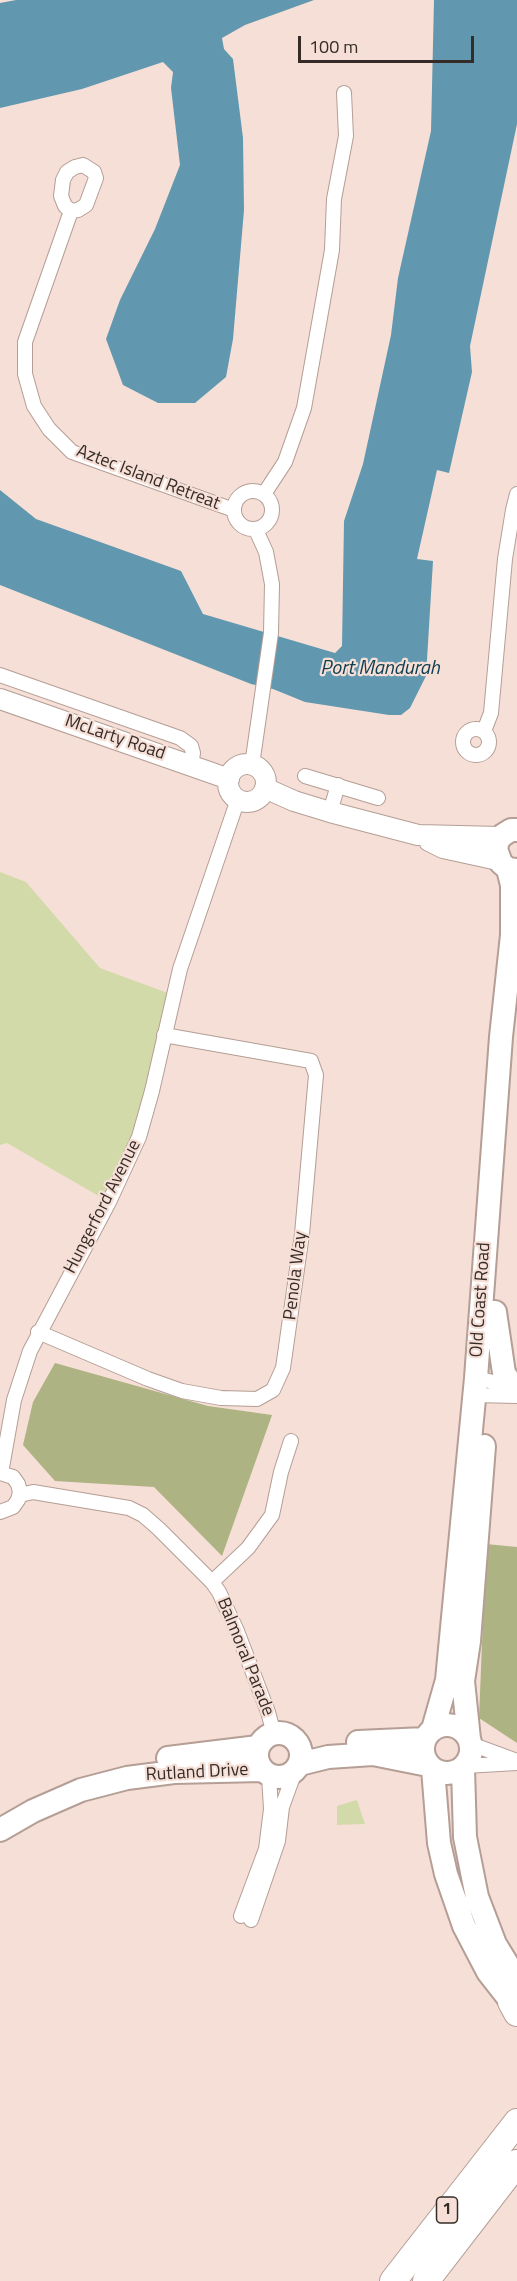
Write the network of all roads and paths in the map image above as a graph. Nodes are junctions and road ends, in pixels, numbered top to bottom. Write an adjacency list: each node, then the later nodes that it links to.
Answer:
1 (344, 93): 3 (street)
2 (71, 211): 5 (street, Aztec Island Retreat)
3 (264, 494): 5 (street); 7 (street)
4 (517, 494): 6 (street)
5 (234, 510): 7 (street)
6 (515, 510): 10 (street)
7 (256, 530): 12 (street)
8 (0, 675): 11 (street)
9 (0, 699): 11 (street, McLarty Road)
10 (484, 731)
11 (191, 765): 14 (street, McLarty Road)
12 (252, 765): 14 (street); 16 (street)
13 (305, 776): 15 (street)
14 (229, 779): 18 (street)
15 (338, 785): 17 (street); 19 (street)
16 (265, 788): 18 (street); 19 (street)
17 (378, 798)
18 (238, 799): 24 (street, Hungerford Avenue)
19 (330, 812): 21 (street)
20 (511, 827): 21 (street); 22 (main road, Old Coast Road)
21 (418, 835): 22 (street)
22 (508, 866): 28 (main road, Old Coast Road)
23 (517, 1028): 25 (main road, Old Coast Road)
24 (164, 1035): 26 (street, Hungerford Avenue); 26 (street, Penola Way)
25 (495, 1312): 27 (main road); 28 (main road, Old Coast Road)
26 (38, 1332): 31 (street, Hungerford Avenue)
27 (517, 1387): 28 (street)
28 (482, 1388): 29 (street); 35 (main road, Old Coast Road); 37 (main road, Old Coast Road)
29 (517, 1396)
30 (291, 1441): 34 (street, Balmoral Parade)
31 (1, 1473): 32 (street)
32 (20, 1495): 33 (street); 34 (street, Balmoral Parade)
33 (0, 1512)
34 (212, 1582): 36 (street, Balmoral Parade)
35 (429, 1734): 37 (main road); 38 (main road); 40 (main road)
36 (266, 1740): 38 (main road); 42 (main road); 43 (main road, Rutland Drive)
37 (470, 1741): 39 (street); 41 (main road)
38 (298, 1760): 40 (main road); 42 (main road); 42 (street)
39 (517, 1763): 41 (street)
40 (430, 1767): 41 (main road); 45 (main road)
41 (464, 1767): 45 (main road)
42 (265, 1773): 44 (main road, Rutland Drive)
43 (0, 1815)
44 (0, 1830)
45 (515, 2001)
46 (517, 2112): 47 (highway)
47 (509, 2131): 49 (highway, 1)
48 (517, 2163): 50 (highway, 1)
49 (393, 2281)
50 (426, 2281)

